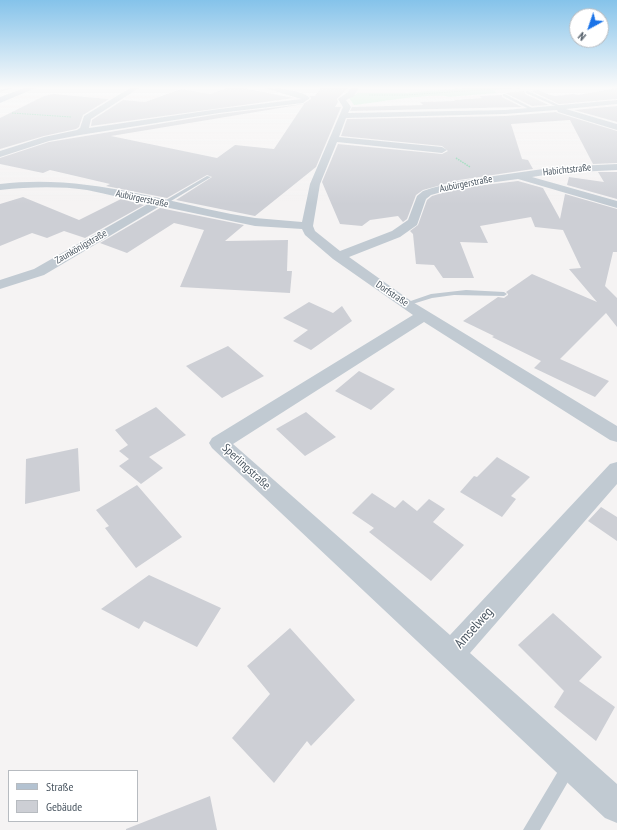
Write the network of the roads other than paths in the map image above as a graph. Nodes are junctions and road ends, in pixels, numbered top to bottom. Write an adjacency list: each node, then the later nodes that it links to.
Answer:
1 (85, 127): 4 (street)
2 (115, 127): 4 (street)
3 (339, 127): 5 (street)
4 (80, 132): 7 (street)
5 (334, 139): 6 (street); 14 (street)
6 (442, 150)
7 (0, 154)
8 (617, 166): 9 (street, Habichtstraße)
9 (518, 176): 13 (street, Aubürgerstraße); 15 (street, Aubürgerstraße)
10 (209, 177): 12 (lane)
11 (0, 187): 12 (street, Aubürgerstraße)
12 (161, 203): 14 (street, Aubürgerstraße); 16 (street, Zaunkönigstraße)
13 (617, 205)
14 (306, 226): 15 (street, Dorfstraße)
15 (338, 256): 18 (street, Dorfstraße)
16 (0, 285)
17 (504, 294): 18 (lane)
18 (406, 304): 19 (street, Dorfstraße)
19 (424, 315): 20 (street, Dorfstraße); 22 (street, Sperlingstraße)
20 (617, 435)
21 (617, 470): 22 (street, Amselweg)
22 (451, 654): 23 (street, Amselweg)
23 (571, 764): 24 (street, Amselweg); 25 (lane)
24 (617, 806)
25 (531, 830)

